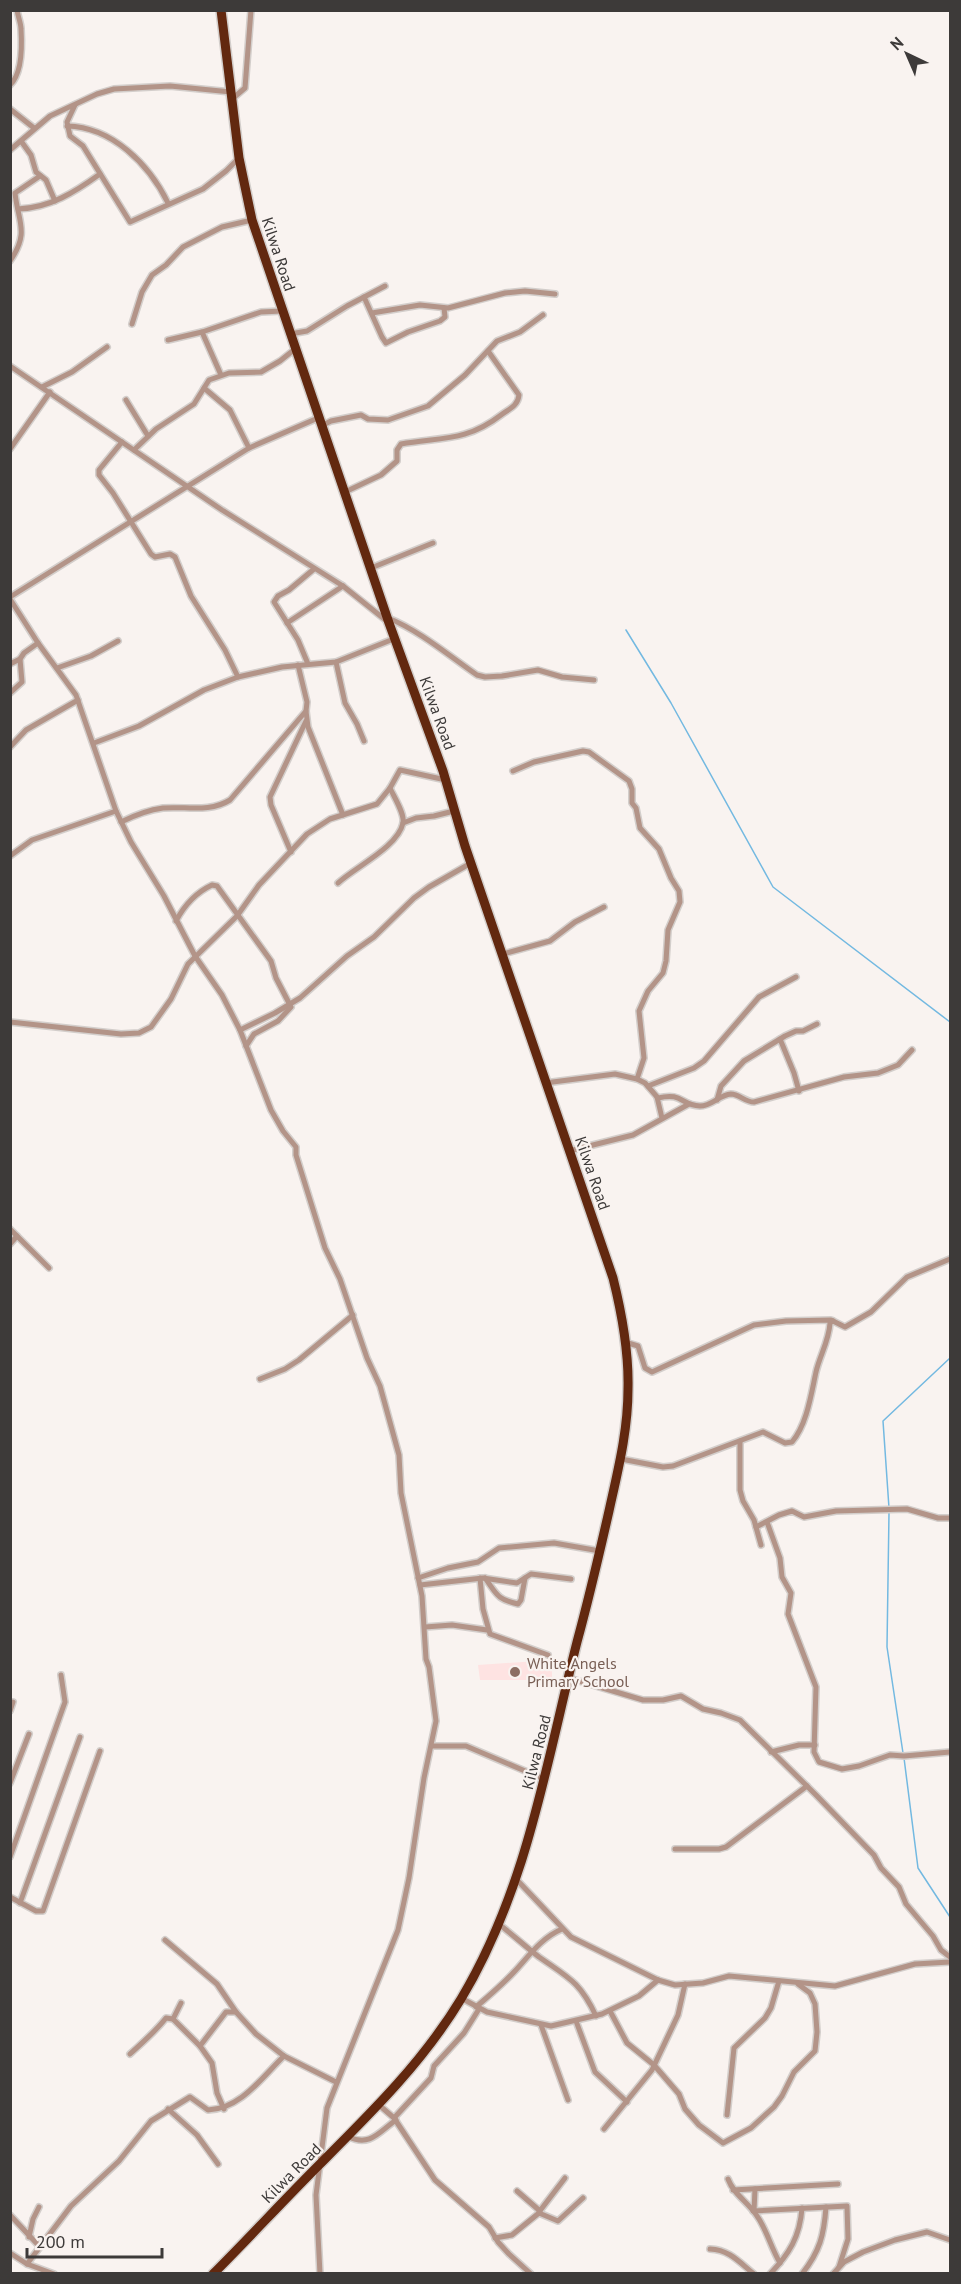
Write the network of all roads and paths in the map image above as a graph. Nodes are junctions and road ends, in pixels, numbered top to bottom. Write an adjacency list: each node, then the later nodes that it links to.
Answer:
1 (17, 10): 4 (street)
2 (221, 10): 5 (highway, Kilwa Road)
3 (251, 10): 5 (street)
4 (10, 85)
5 (231, 96): 6 (street); 12 (highway, Kilwa Road)
6 (75, 105): 8 (street); 9 (street)
7 (10, 109): 9 (street)
8 (67, 126): 13 (street); 16 (street)
9 (34, 128): 10 (street)
10 (21, 141): 11 (street); 14 (street)
11 (10, 150)
12 (238, 158): 16 (street); 18 (highway, Kilwa Road)
13 (100, 174): 15 (street); 16 (street)
14 (40, 176): 15 (street); 17 (street)
15 (55, 201): 17 (street)
16 (168, 203)
17 (18, 209): 19 (street)
18 (252, 220): 24 (highway, Kilwa Road); 27 (street)
19 (10, 261)
20 (385, 286): 22 (street)
21 (555, 294): 23 (street)
22 (364, 297): 25 (street); 29 (street)
23 (444, 308): 25 (street); 25 (street)
24 (282, 311): 28 (street); 29 (highway, Kilwa Road)
25 (372, 312)
26 (543, 315): 33 (street)
27 (132, 324)
28 (202, 332): 30 (street); 35 (street)
29 (290, 334): 32 (highway, Kilwa Road)
30 (168, 340)
31 (107, 347): 36 (street)
32 (295, 349): 35 (street); 40 (highway, Kilwa Road)
33 (488, 351): 40 (street); 47 (street)
34 (10, 366): 36 (street)
35 (221, 375): 37 (street)
36 (42, 387): 38 (street)
37 (204, 388): 41 (street); 44 (street)
38 (50, 392): 42 (street); 43 (street)
39 (126, 400): 41 (street)
40 (320, 422): 44 (street); 47 (highway, Kilwa Road)
41 (148, 436): 45 (street)
42 (123, 442): 45 (street); 48 (street)
43 (12, 446)
44 (249, 448): 46 (street)
45 (134, 450): 46 (street)
46 (188, 486): 48 (street); 51 (street)
47 (345, 492): 50 (highway, Kilwa Road)
48 (130, 521): 53 (street); 65 (street)
49 (433, 543): 50 (street)
50 (370, 568): 54 (highway, Kilwa Road)
51 (314, 569): 52 (street); 55 (street)
52 (343, 586): 54 (street); 55 (street)
53 (10, 598): 58 (street)
54 (388, 621): 56 (highway, Kilwa Road); 66 (street)
55 (287, 623): 62 (street)
56 (396, 638): 60 (street); 75 (highway, Kilwa Road)
57 (118, 641): 64 (street)
58 (38, 643): 59 (street); 64 (street)
59 (20, 659): 61 (street); 67 (street)
60 (336, 662): 62 (street); 71 (street)
61 (10, 664)
62 (308, 664): 63 (street)
63 (298, 665): 65 (street); 69 (street)
64 (57, 668): 68 (street)
65 (238, 677): 72 (street)
66 (594, 680)
67 (10, 693)
68 (78, 700): 72 (street); 73 (street)
69 (306, 711): 70 (street); 80 (street)
70 (306, 721): 79 (street); 82 (street)
71 (364, 741)
72 (94, 743): 77 (street)
73 (10, 747)
74 (513, 771): 100 (street)
75 (446, 780): 76 (street); 78 (highway, Kilwa Road)
76 (390, 788): 79 (street); 81 (street)
77 (116, 811): 80 (street); 83 (street)
78 (453, 811): 81 (street); 84 (highway, Kilwa Road)
79 (343, 815): 82 (street)
80 (121, 822): 88 (street)
81 (403, 823): 85 (street)
82 (291, 852): 87 (street)
83 (10, 856)
84 (471, 863): 89 (highway, Kilwa Road); 92 (street)
85 (338, 883)
86 (604, 907): 89 (street)
87 (237, 916): 88 (street); 90 (street); 93 (street)
88 (177, 921): 90 (street)
89 (503, 954): 101 (highway, Kilwa Road)
90 (195, 956): 94 (street); 96 (street)
91 (796, 977): 102 (street)
92 (312, 989): 93 (street); 98 (street)
93 (290, 1005): 96 (street)
94 (10, 1022)
95 (817, 1024): 97 (street)
96 (240, 1030): 98 (street)
97 (780, 1039): 103 (street); 105 (street)
98 (246, 1046): 114 (street)
99 (912, 1050): 103 (street)
100 (637, 1079): 101 (street); 102 (street)
101 (545, 1083): 108 (highway, Kilwa Road)
102 (648, 1086): 104 (street)
103 (799, 1091): 105 (street)
104 (657, 1097): 106 (street); 107 (street)
105 (717, 1100): 106 (street)
106 (689, 1104): 107 (street)
107 (662, 1118): 108 (street)
108 (569, 1151): 116 (highway, Kilwa Road)
109 (10, 1229): 110 (street)
110 (17, 1236): 111 (street); 113 (street)
111 (10, 1244)
112 (951, 1259): 115 (street)
113 (49, 1268)
114 (353, 1314): 117 (street); 128 (street)
115 (833, 1321): 116 (street); 118 (street)
116 (626, 1342): 119 (highway, Kilwa Road)
117 (260, 1379)
118 (740, 1441): 119 (street); 122 (street)
119 (621, 1459): 124 (highway, Kilwa Road)
120 (951, 1518): 121 (street)
121 (767, 1522): 122 (street); 138 (street)
122 (756, 1527): 123 (street)
123 (761, 1545)
124 (600, 1551): 128 (street); 133 (highway, Kilwa Road)
125 (482, 1578): 126 (street); 126 (street); 128 (street); 130 (street)
126 (525, 1578): 127 (street)
127 (571, 1579)
128 (419, 1581): 129 (street)
129 (425, 1627): 130 (street); 139 (street)
130 (488, 1630): 131 (street)
131 (548, 1655)
132 (61, 1675): 147 (street)
133 (569, 1678): 141 (street); 143 (highway, Kilwa Road)
134 (13, 1702): 135 (street)
135 (10, 1711)
136 (29, 1734): 144 (street)
137 (80, 1737): 150 (street)
138 (815, 1745): 141 (street); 142 (street)
139 (432, 1746): 143 (street); 174 (street)
140 (100, 1751): 150 (street)
141 (771, 1752): 145 (street)
142 (951, 1752)
143 (544, 1779): 148 (highway, Kilwa Road)
144 (10, 1784)
145 (807, 1786): 146 (street); 155 (street)
146 (675, 1849)
147 (10, 1857)
148 (517, 1880): 151 (highway, Kilwa Road); 152 (street)
149 (10, 1897): 150 (street)
150 (20, 1903)
151 (500, 1925): 154 (street); 161 (highway, Kilwa Road)
152 (562, 1929): 154 (street); 157 (street)
153 (165, 1940): 165 (street)
154 (532, 1951): 163 (street); 166 (street)
155 (951, 1957)
156 (951, 1962): 159 (street)
157 (658, 1980): 160 (street); 164 (street)
158 (779, 1981): 159 (street); 160 (street); 180 (street)
159 (795, 1983): 173 (street)
160 (685, 1984): 173 (street)
161 (462, 1998): 163 (street); 177 (highway, Kilwa Road)
162 (181, 2003): 167 (street)
163 (477, 2008): 169 (street); 181 (street)
164 (610, 2011): 166 (street); 173 (street)
165 (236, 2012): 170 (street); 172 (street)
166 (596, 2016): 168 (street)
167 (173, 2019): 170 (street); 171 (street)
168 (576, 2021): 169 (street); 176 (street)
169 (542, 2025): 175 (street)
170 (200, 2046): 179 (street)
171 (130, 2054)
172 (284, 2056): 174 (street); 179 (street)
173 (654, 2065): 176 (street)
174 (336, 2082): 185 (street)
175 (568, 2100)
176 (627, 2102): 182 (street)
177 (379, 2105): 181 (street); 183 (highway, Kilwa Road)
178 (168, 2109): 179 (street); 184 (street); 202 (street)
179 (224, 2109)
180 (727, 2115)
181 (395, 2119): 183 (street); 200 (street)
182 (604, 2129)
183 (349, 2137): 185 (highway, Kilwa Road)
184 (218, 2164)
185 (319, 2165): 209 (highway, Kilwa Road); 210 (street)
186 (565, 2178): 197 (street)
187 (728, 2179): 190 (street)
188 (838, 2184): 189 (street)
189 (755, 2189): 190 (street); 196 (street)
190 (733, 2190): 196 (street)
191 (517, 2192): 197 (street)
192 (583, 2198): 197 (street)
193 (39, 2207): 199 (street)
194 (826, 2207): 195 (street); 207 (street); 214 (street)
195 (802, 2208): 196 (street); 205 (street)
196 (753, 2211): 205 (street)
197 (539, 2212): 200 (street)
198 (10, 2215): 199 (street)
199 (29, 2237): 202 (street)
200 (495, 2238): 211 (street)
201 (951, 2240): 207 (street)
202 (40, 2247): 206 (street)
203 (710, 2249): 212 (street)
204 (10, 2253): 206 (street)
205 (780, 2263): 213 (street)
206 (27, 2264): 208 (street)
207 (839, 2267): 215 (street)
208 (54, 2274)
209 (213, 2274)
210 (320, 2274)
211 (531, 2274)
212 (754, 2274)
213 (770, 2274)
214 (802, 2274)
215 (833, 2274)

